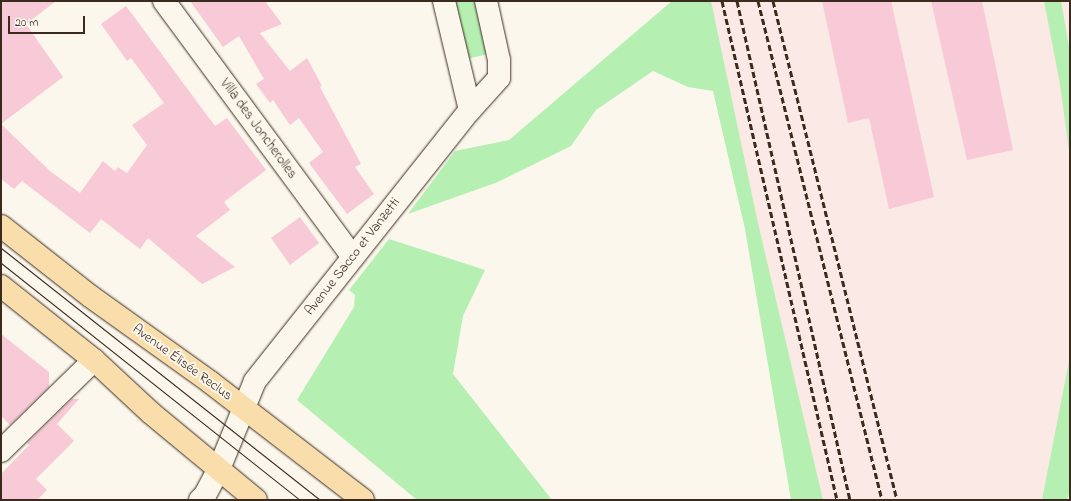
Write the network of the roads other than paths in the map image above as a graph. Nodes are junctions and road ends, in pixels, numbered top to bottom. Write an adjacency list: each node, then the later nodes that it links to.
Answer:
1 (164, 1): 6 (street, Villa des Joncherolles)
2 (444, 1): 4 (street)
3 (486, 1): 4 (street, Avenue Sacco et Vanzetti)
4 (470, 110): 6 (street, Avenue Sacco et Vanzetti)
5 (1, 226): 9 (main road, Avenue Élisée Reclus)
6 (353, 257): 9 (street, Avenue Sacco et Vanzetti)
7 (1, 286): 8 (main road)
8 (94, 360): 10 (street); 11 (main road)
9 (243, 407): 11 (street, Avenue Sacco et Vanzetti); 14 (main road, Avenue Élisée Reclus)
10 (1, 451)
11 (219, 469): 12 (street, Avenue Sacco et Vanzetti); 13 (main road)
12 (200, 500)
13 (256, 500)
14 (363, 500)

